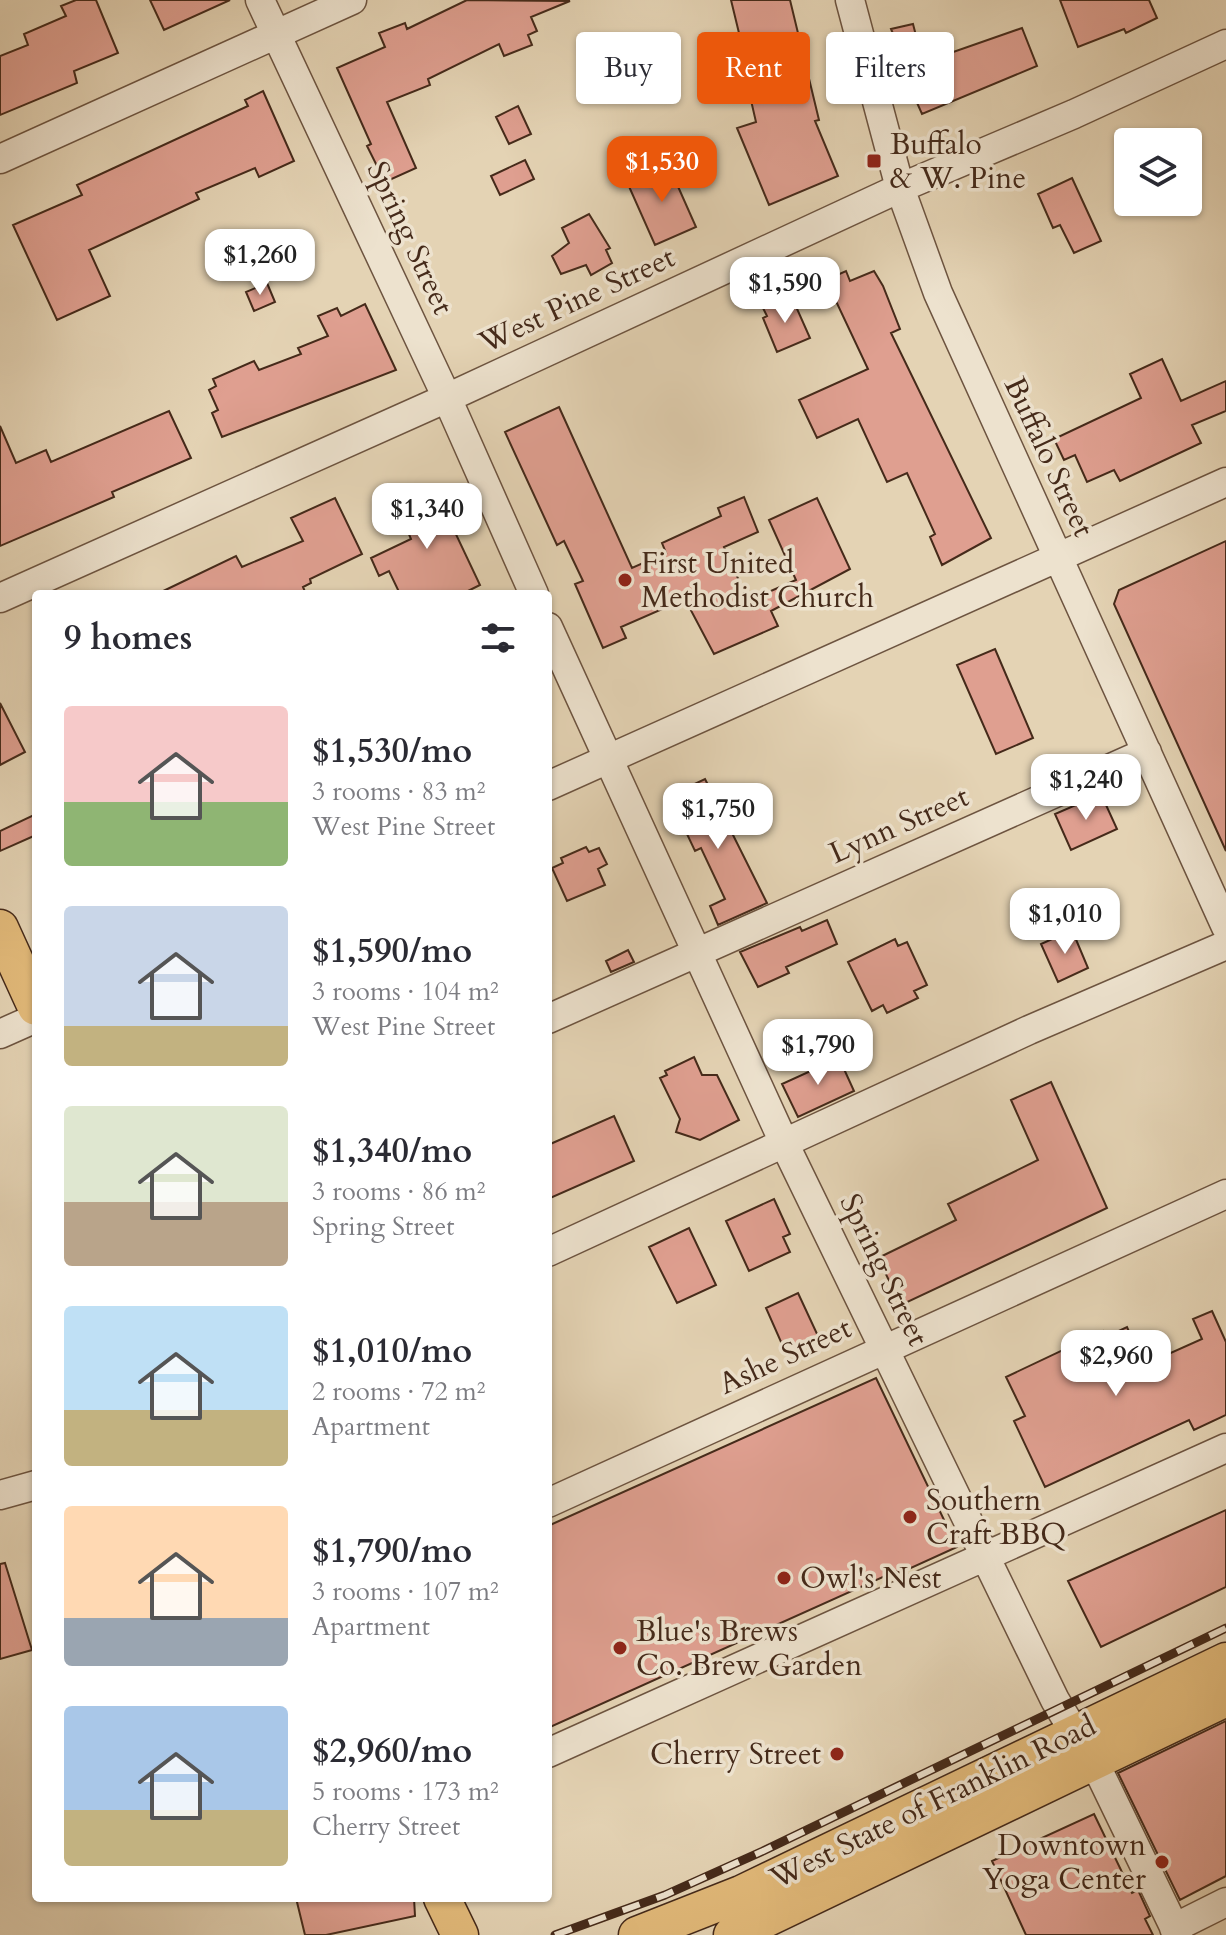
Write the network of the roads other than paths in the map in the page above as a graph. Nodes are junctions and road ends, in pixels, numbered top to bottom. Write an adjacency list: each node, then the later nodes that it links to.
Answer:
1 (260, 0): 4 (street, Spring Street)
2 (352, 0): 4 (street)
3 (850, 0): 7 (street, Buffalo Street)
4 (276, 34): 6 (street); 8 (street, Spring Street)
5 (1226, 44): 7 (street, West Pine Street)
6 (0, 159)
7 (900, 188): 8 (street, West Pine Street); 10 (street, Buffalo Street)
8 (447, 398): 11 (street, Spring Street); 12 (street, West Pine Street)
9 (1226, 482): 10 (street)
10 (1058, 558): 14 (street, Buffalo Street); 15 (street)
11 (532, 590)
12 (0, 598)
13 (552, 636): 15 (street, Spring Street)
14 (1147, 752): 17 (street, Buffalo Street); 20 (street, Lynn Street)
15 (607, 759): 16 (street); 20 (street, Spring Street)
16 (552, 784)
17 (1226, 927)
18 (0, 928): 21 (main road)
19 (1226, 945): 25 (street)
20 (695, 952): 22 (street, Lynn Street); 25 (street, Spring Street)
21 (32, 998)
22 (552, 1017)
23 (32, 1020): 24 (street)
24 (0, 1034)
25 (785, 1145): 27 (street); 28 (street, Spring Street)
26 (1226, 1194): 28 (street, Ashe Street)
27 (552, 1250)
28 (883, 1348): 32 (street, Ashe Street); 33 (street, Spring Street)
29 (1226, 1448): 33 (street)
30 (32, 1486): 31 (street)
31 (0, 1495)
32 (552, 1501)
33 (985, 1556): 36 (street, Spring Street); 37 (street)
34 (1226, 1661): 36 (main road, West State of Franklin Road)
35 (1226, 1698): 36 (main road, West State of Franklin Road)
36 (1084, 1747): 40 (street, Spring Street); 42 (main road, West State of Franklin Road); 43 (main road, West State of Franklin Road)
37 (552, 1751)
38 (444, 1902): 41 (main road)
39 (1226, 1902): 40 (street)
40 (1176, 1932)
41 (460, 1935)
42 (637, 1935)
43 (732, 1935)

